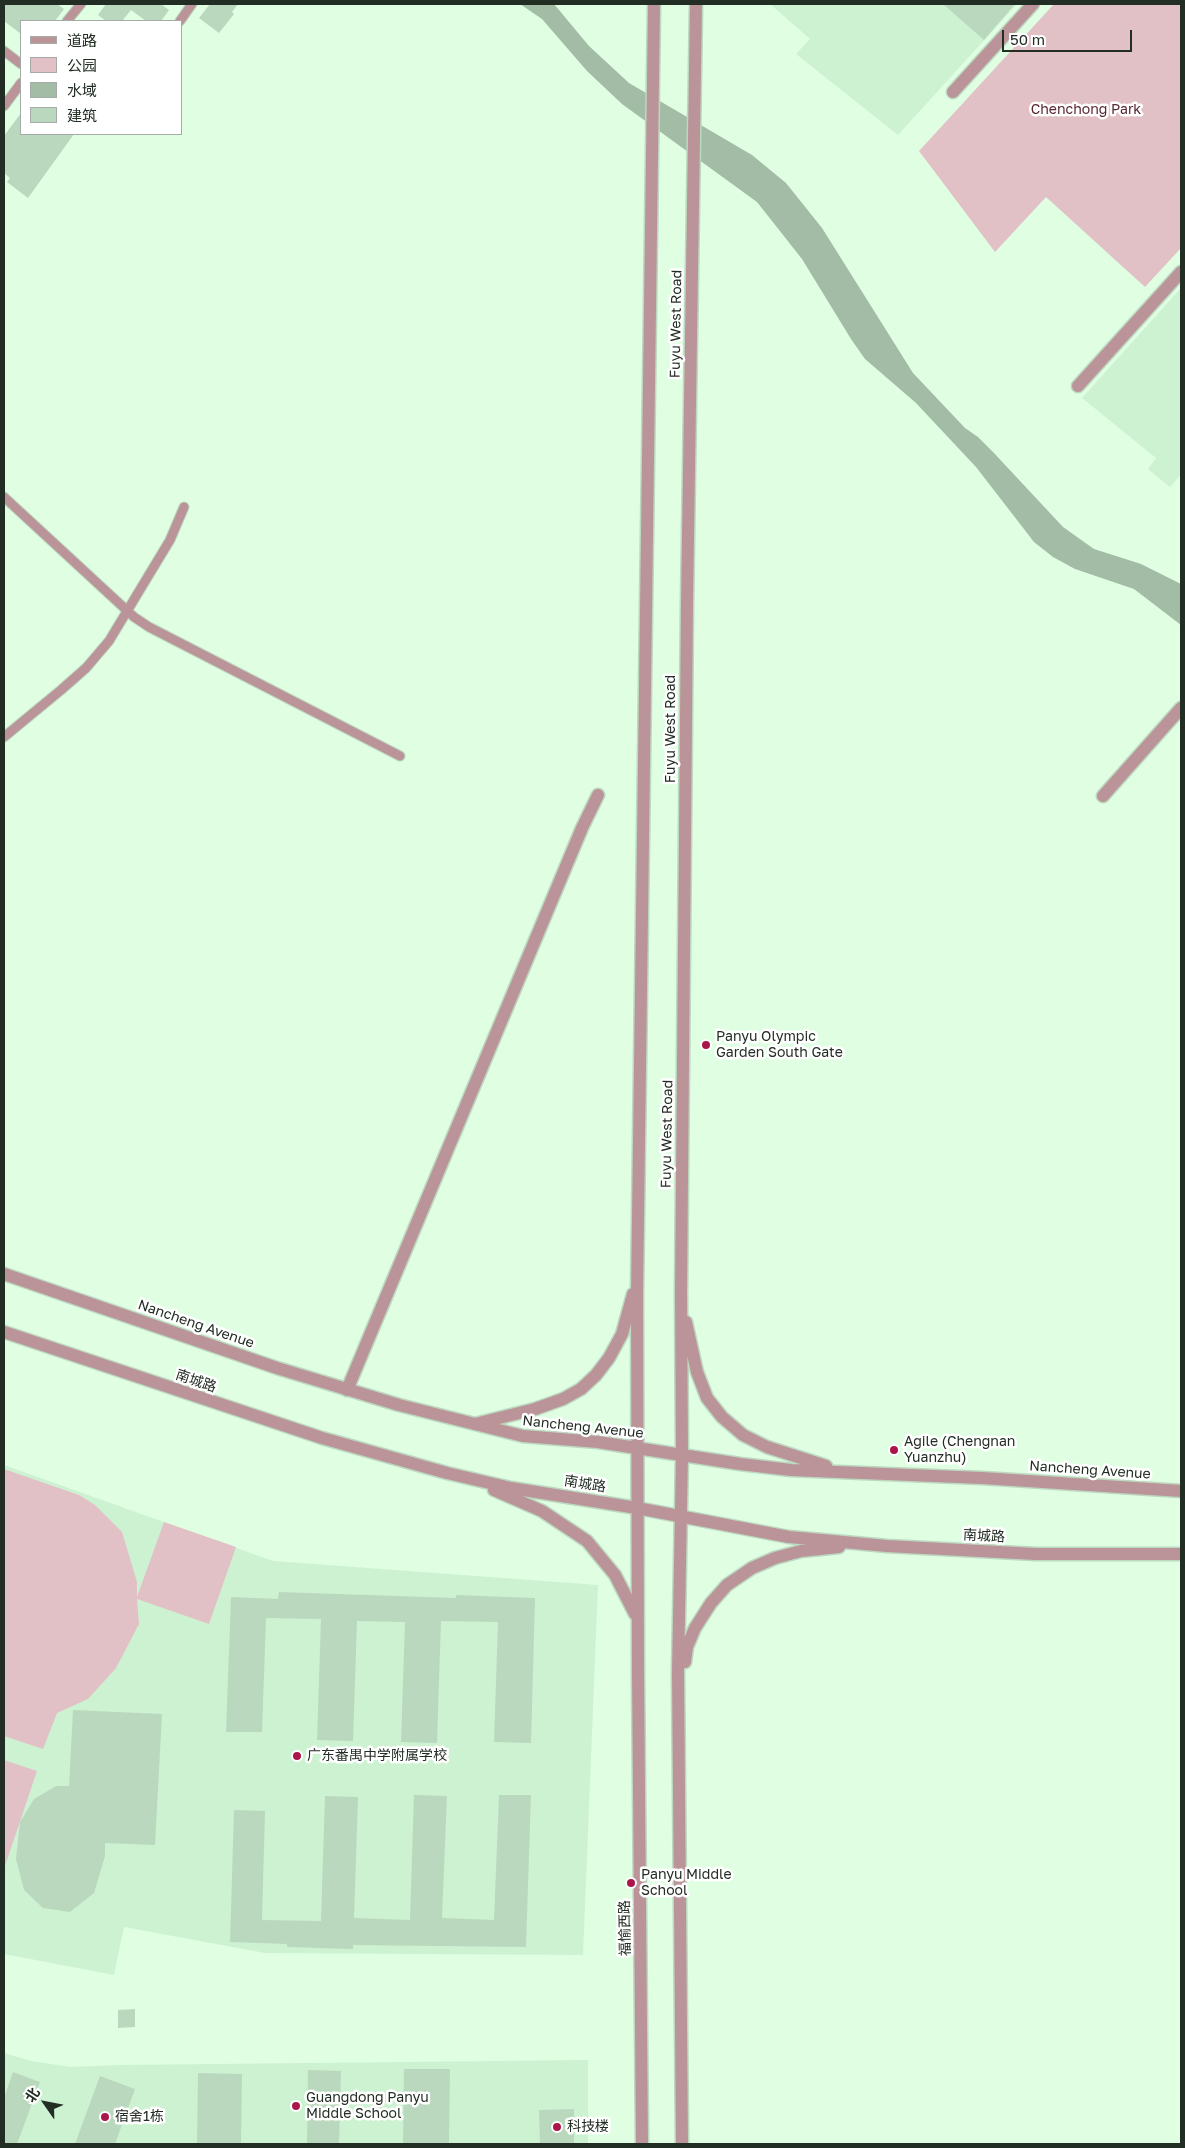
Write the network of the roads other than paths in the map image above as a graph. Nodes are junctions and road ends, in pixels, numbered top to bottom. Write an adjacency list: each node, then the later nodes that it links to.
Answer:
1 (80, 4): 6 (lane)
2 (192, 4): 7 (lane)
3 (654, 4): 23 (street, Fuyu West Road)
4 (696, 4): 25 (street, Fuyu West Road)
5 (1034, 4): 11 (street)
6 (68, 20)
7 (181, 20)
8 (4, 51): 9 (lane)
9 (20, 63)
10 (20, 84): 12 (lane)
11 (953, 92)
12 (4, 106)
13 (1181, 272): 14 (street)
14 (1078, 386)
15 (4, 497): 17 (lane)
16 (184, 507): 17 (lane)
17 (128, 612): 19 (lane); 20 (lane)
18 (1181, 708): 22 (street)
19 (4, 737)
20 (400, 756)
21 (598, 795): 27 (street)
22 (1103, 796)
23 (638, 1239): 28 (street); 29 (street, Fuyu West Road)
24 (4, 1274): 27 (street, Nancheng Avenue)
25 (681, 1292): 30 (street, Fuyu West Road); 31 (street)
26 (4, 1332): 32 (street, 南城路)
27 (347, 1390): 28 (street, Nancheng Avenue)
28 (473, 1424): 29 (street, Nancheng Avenue)
29 (637, 1448): 30 (street, Nancheng Avenue); 34 (street, Fuyu West Road)
30 (682, 1454): 31 (street, Nancheng Avenue); 35 (street, Fuyu West Road)
31 (850, 1472): 33 (street, Nancheng Avenue)
32 (463, 1477): 34 (street, 南城路); 38 (street)
33 (1181, 1491)
34 (637, 1508): 35 (street, 南城路); 38 (street, 福愉西路)
35 (680, 1516): 36 (street, 南城路); 39 (street, Fuyu West Road)
36 (871, 1544): 37 (street, 南城路); 39 (street)
37 (1181, 1554)
38 (638, 1621): 40 (street, 福愉西路)
39 (678, 1709): 41 (street)
40 (642, 2144)
41 (682, 2144)

